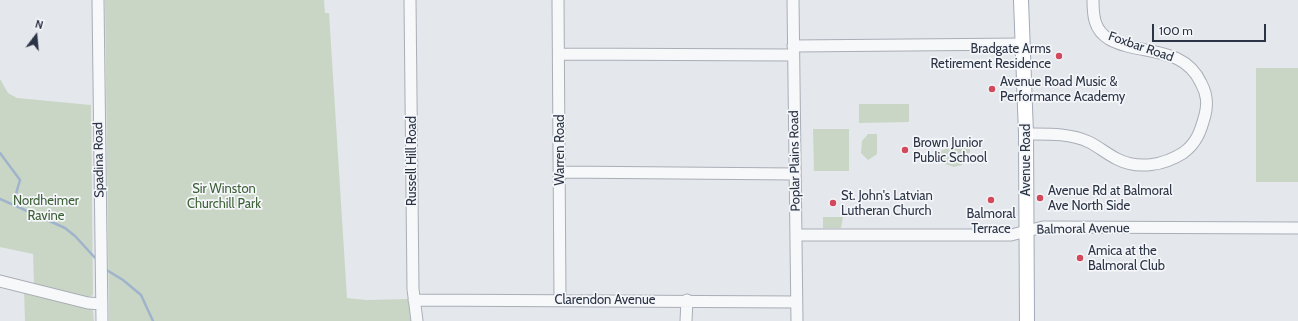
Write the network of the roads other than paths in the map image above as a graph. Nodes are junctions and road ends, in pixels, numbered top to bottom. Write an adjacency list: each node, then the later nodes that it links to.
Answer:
1 (98, 0): 21 (street, Spadina Road)
2 (410, 0): 18 (street, Russell Hill Road)
3 (558, 0): 9 (street, Warren Road)
4 (792, 0): 8 (street, Poplar Plains Road)
5 (1021, 0): 7 (main road, Avenue Road)
6 (1093, 0): 10 (street, Foxbar Road)
7 (1022, 44): 8 (street); 10 (main road, Avenue Road)
8 (793, 50): 9 (street); 12 (street, Poplar Plains Road)
9 (559, 54): 11 (street, Warren Road)
10 (1026, 134): 14 (main road, Avenue Road)
11 (560, 172): 12 (street); 17 (street, Warren Road)
12 (794, 174): 15 (street, Poplar Plains Road)
13 (1298, 228): 14 (street, Balmoral Avenue)
14 (1026, 231): 15 (street, Balmoral Avenue); 26 (main road, Avenue Road)
15 (796, 235): 20 (street, Poplar Plains Road)
16 (0, 281): 21 (street)
17 (560, 299): 18 (street, Clarendon Avenue); 19 (street, Clarendon Avenue)
18 (414, 300): 23 (street, Russell Hill Road)
19 (686, 300): 20 (street, Clarendon Avenue); 24 (street)
20 (796, 302): 25 (street, Poplar Plains Road)
21 (102, 304): 22 (street, Spadina Road)
22 (102, 321)
23 (416, 321)
24 (686, 321)
25 (797, 321)
26 (1027, 321)

